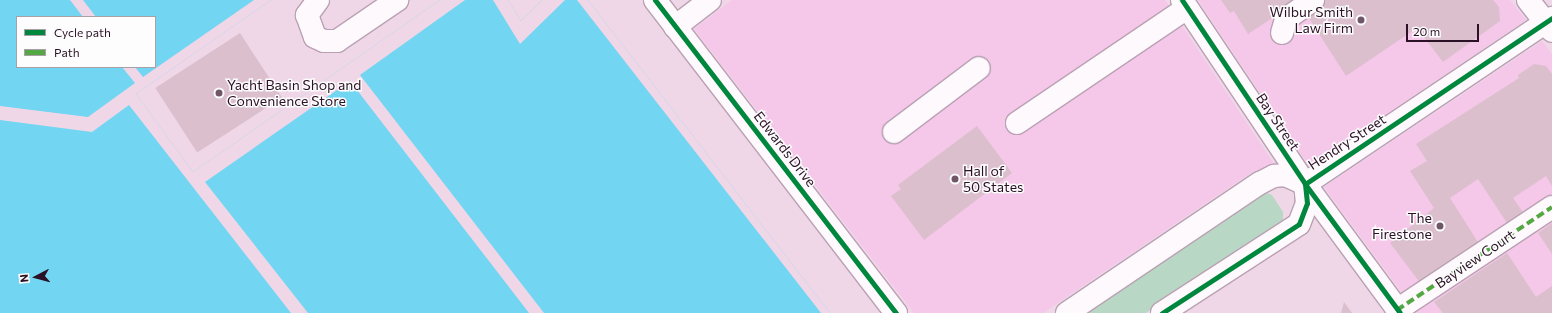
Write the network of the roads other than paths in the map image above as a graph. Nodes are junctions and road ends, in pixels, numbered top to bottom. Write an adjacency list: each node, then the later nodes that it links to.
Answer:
1 (318, 0): 2 (street)
2 (397, 0)
3 (655, 0): 9 (street, Edwards Drive)
4 (710, 0): 9 (street)
5 (1312, 0): 10 (street)
6 (1528, 0): 8 (street)
7 (1185, 4): 12 (street); 14 (street, Bay Street)
8 (1550, 24): 14 (street, Hendry Street)
9 (675, 27): 17 (street, Edwards Drive)
10 (1282, 33)
11 (979, 68): 13 (street)
12 (1017, 123)
13 (894, 132)
14 (1305, 184): 16 (street, Bay Street); 18 (street, Hendry Street); 19 (street, Hendry Street)
15 (1552, 207): 16 (street, Bayview Court)
16 (1399, 312)
17 (896, 313)
18 (1067, 313)
19 (1162, 313)

